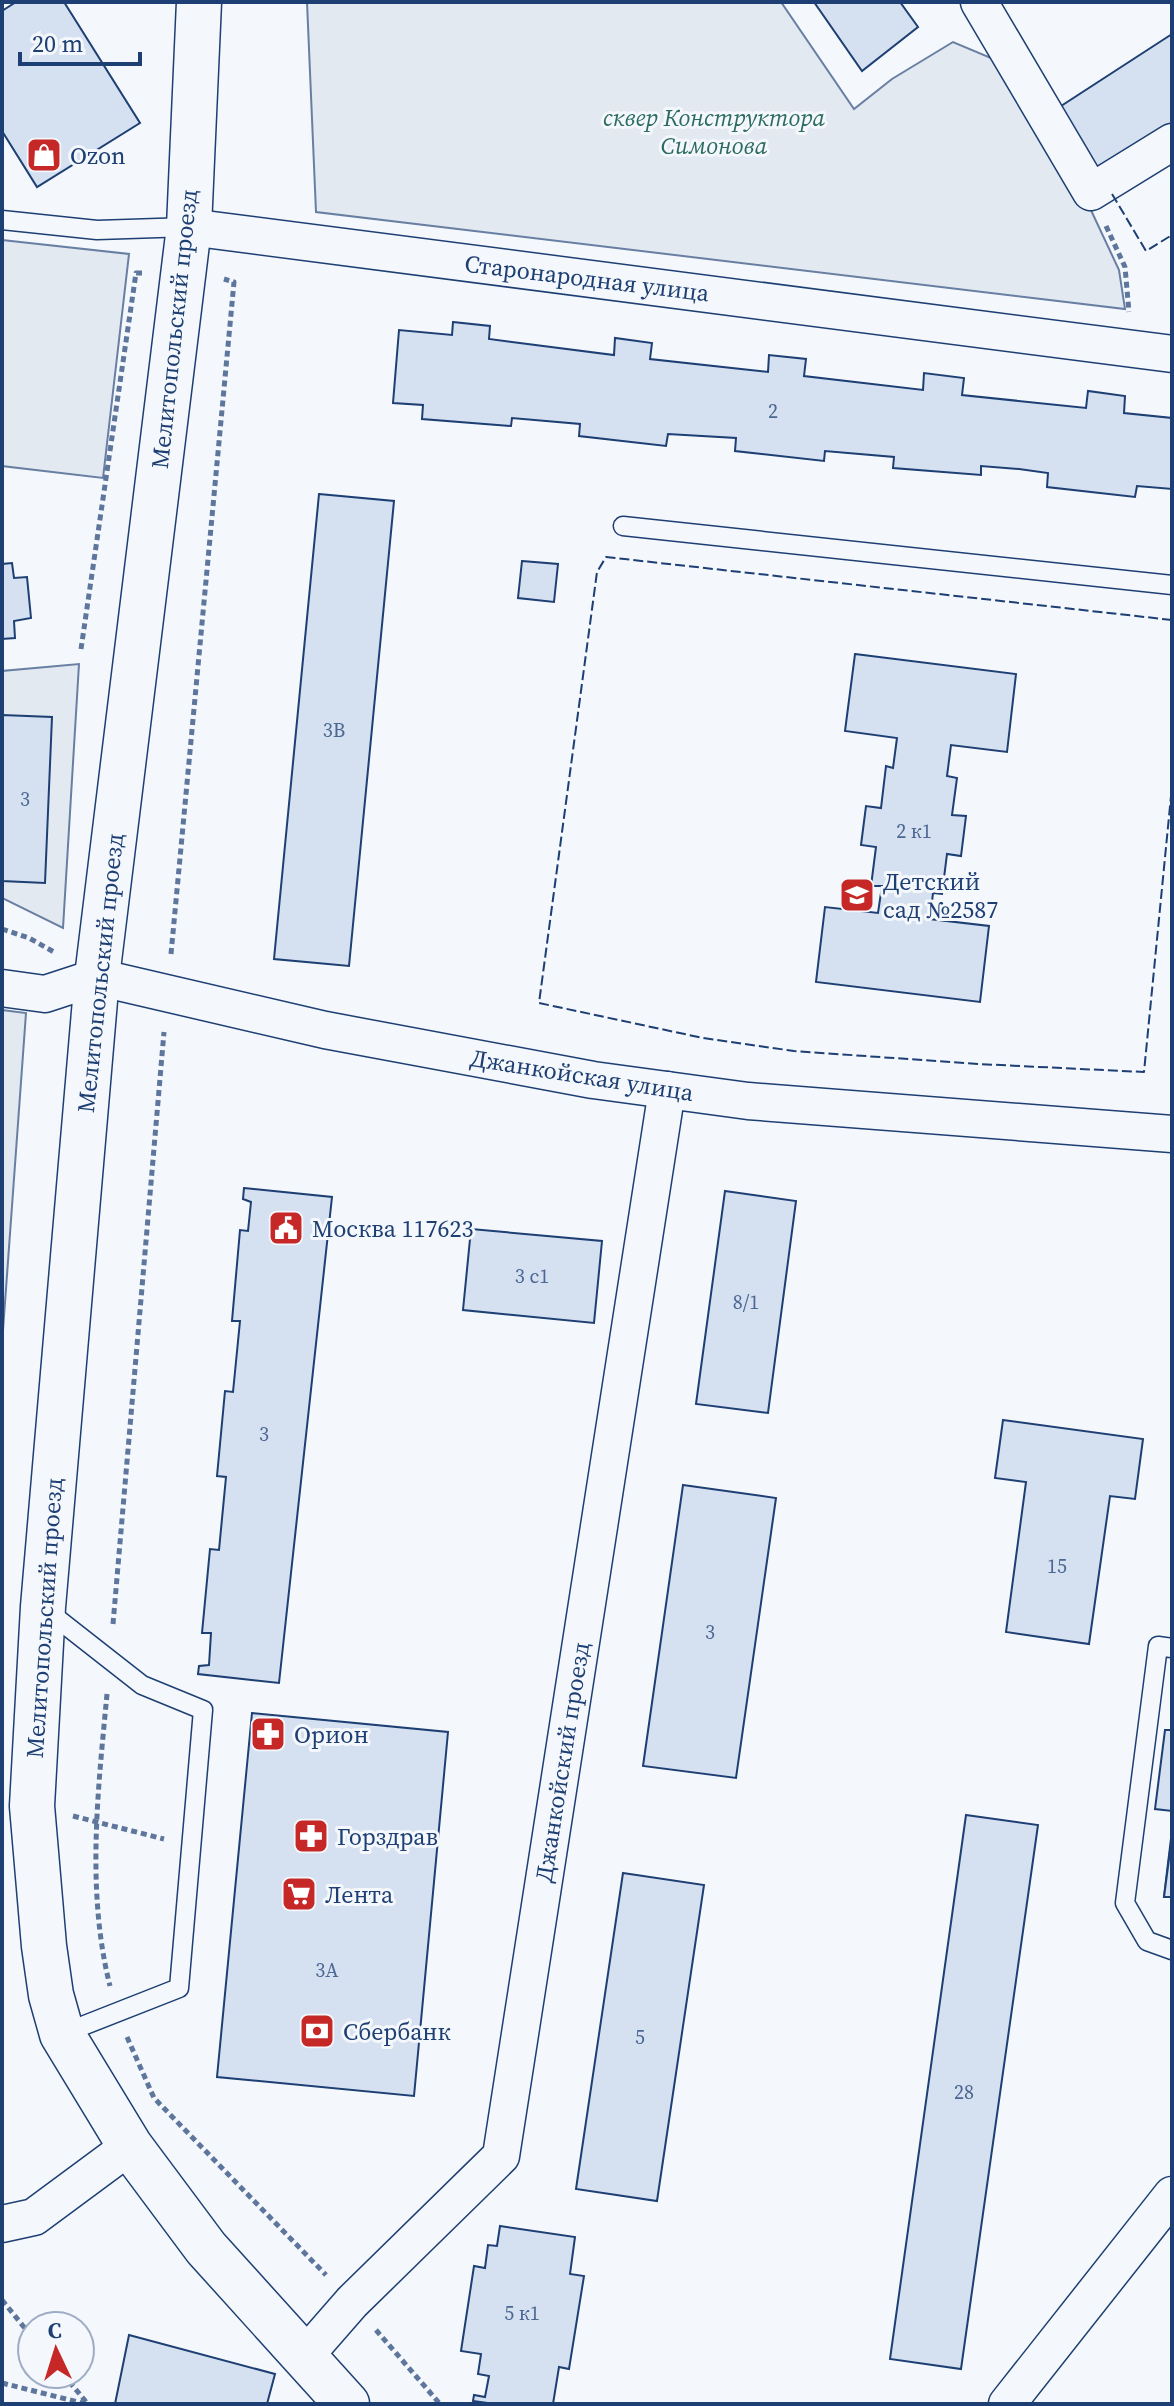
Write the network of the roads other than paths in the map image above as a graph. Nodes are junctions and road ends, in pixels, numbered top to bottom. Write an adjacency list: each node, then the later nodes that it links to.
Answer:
1 (199, 2): 5 (street, Мелитопольский проезд)
2 (979, 2): 3 (street)
3 (1172, 142)
4 (2, 220): 5 (lane, Старонародная улица)
5 (189, 227): 6 (street, Старонародная улица); 9 (street, Мелитопольский проезд)
6 (1172, 354)
7 (623, 526): 8 (lane)
8 (1172, 585)
9 (97, 977): 10 (street); 11 (street, Джанкойская улица); 13 (street, Мелитопольский проезд)
10 (2, 988)
11 (667, 1090): 12 (street, Джанкойская улица); 20 (street, Джанкойский проезд)
12 (1172, 1134)
13 (43, 1607): 16 (street, Мелитопольский проезд); 16 (lane)
14 (1172, 1648): 15 (lane)
15 (1172, 1950)
16 (62, 2034): 17 (street, Мелитопольский проезд)
17 (130, 2146): 19 (street); 20 (street, Мелитопольский проезд)
18 (1172, 2195): 22 (street)
19 (2, 2224)
20 (304, 2357): 21 (street, Мелитопольский проезд)
21 (347, 2404)
22 (1007, 2404)

